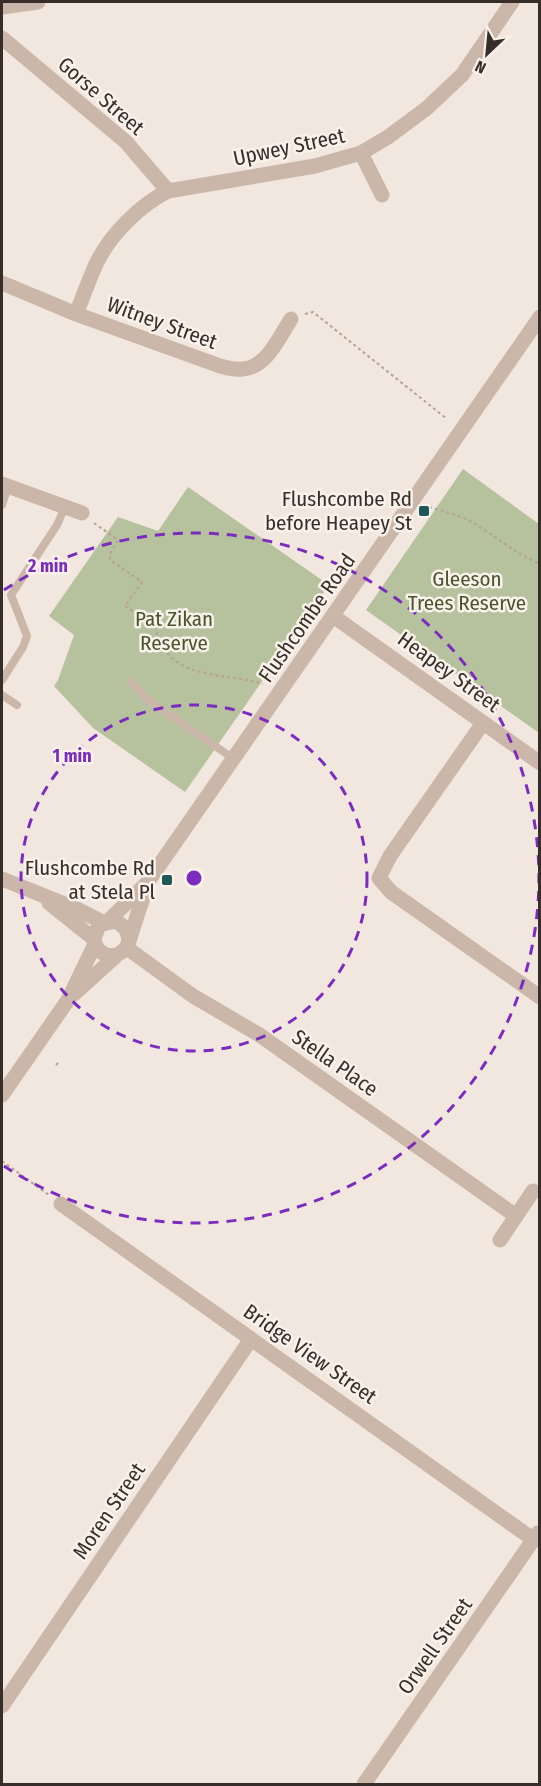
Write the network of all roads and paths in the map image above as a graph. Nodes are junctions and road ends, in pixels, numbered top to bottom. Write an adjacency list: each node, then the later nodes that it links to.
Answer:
1 (38, 2): 3 (street)
2 (512, 2): 5 (street, Upwey Street)
3 (2, 7)
4 (2, 38): 6 (street, Gorse Street)
5 (362, 153): 6 (street, Upwey Street); 7 (street)
6 (168, 191): 9 (street, Upwey Street)
7 (382, 195)
8 (2, 283): 9 (street, Witney Street)
9 (76, 314): 11 (street, Witney Street)
10 (540, 317): 19 (street, Flushcombe Road)
11 (291, 319): 12 (path)
12 (447, 419)
13 (5, 485): 14 (lane); 15 (street)
14 (2, 505)
15 (65, 507): 17 (street); 20 (lane)
16 (429, 507): 18 (path)
17 (82, 513): 22 (path)
18 (540, 564)
19 (333, 616): 25 (street, Heapey Street); 26 (street, Flushcombe Road)
20 (2, 680)
21 (130, 681): 26 (lane)
22 (263, 684)
23 (2, 694): 24 (lane)
24 (17, 705)
25 (483, 723): 27 (street, Heapey Street); 34 (street)
26 (234, 759): 29 (street, Flushcombe Road)
27 (540, 763)
28 (2, 879): 30 (street)
29 (147, 883): 31 (street, Flushcombe Road); 33 (street, Flushcombe Road)
30 (40, 895): 31 (street); 32 (street)
31 (106, 922): 32 (street); 33 (street)
32 (94, 941): 33 (street); 35 (street, Flushcombe Road)
33 (124, 948): 35 (street, Flushcombe Road); 42 (street, Stella Place)
34 (540, 997)
35 (68, 1000): 38 (street, Flushcombe Road)
36 (60, 1061): 37 (path)
37 (56, 1065)
38 (3, 1091)
39 (2, 1161): 41 (path)
40 (533, 1191): 42 (street)
41 (61, 1203): 44 (street, Bridge View Street)
42 (516, 1216): 43 (street)
43 (500, 1240)
44 (251, 1339): 45 (street, Bridge View Street); 46 (street, Moren Street)
45 (537, 1536): 47 (street, Orwell Street)
46 (2, 1706)
47 (364, 1785)

